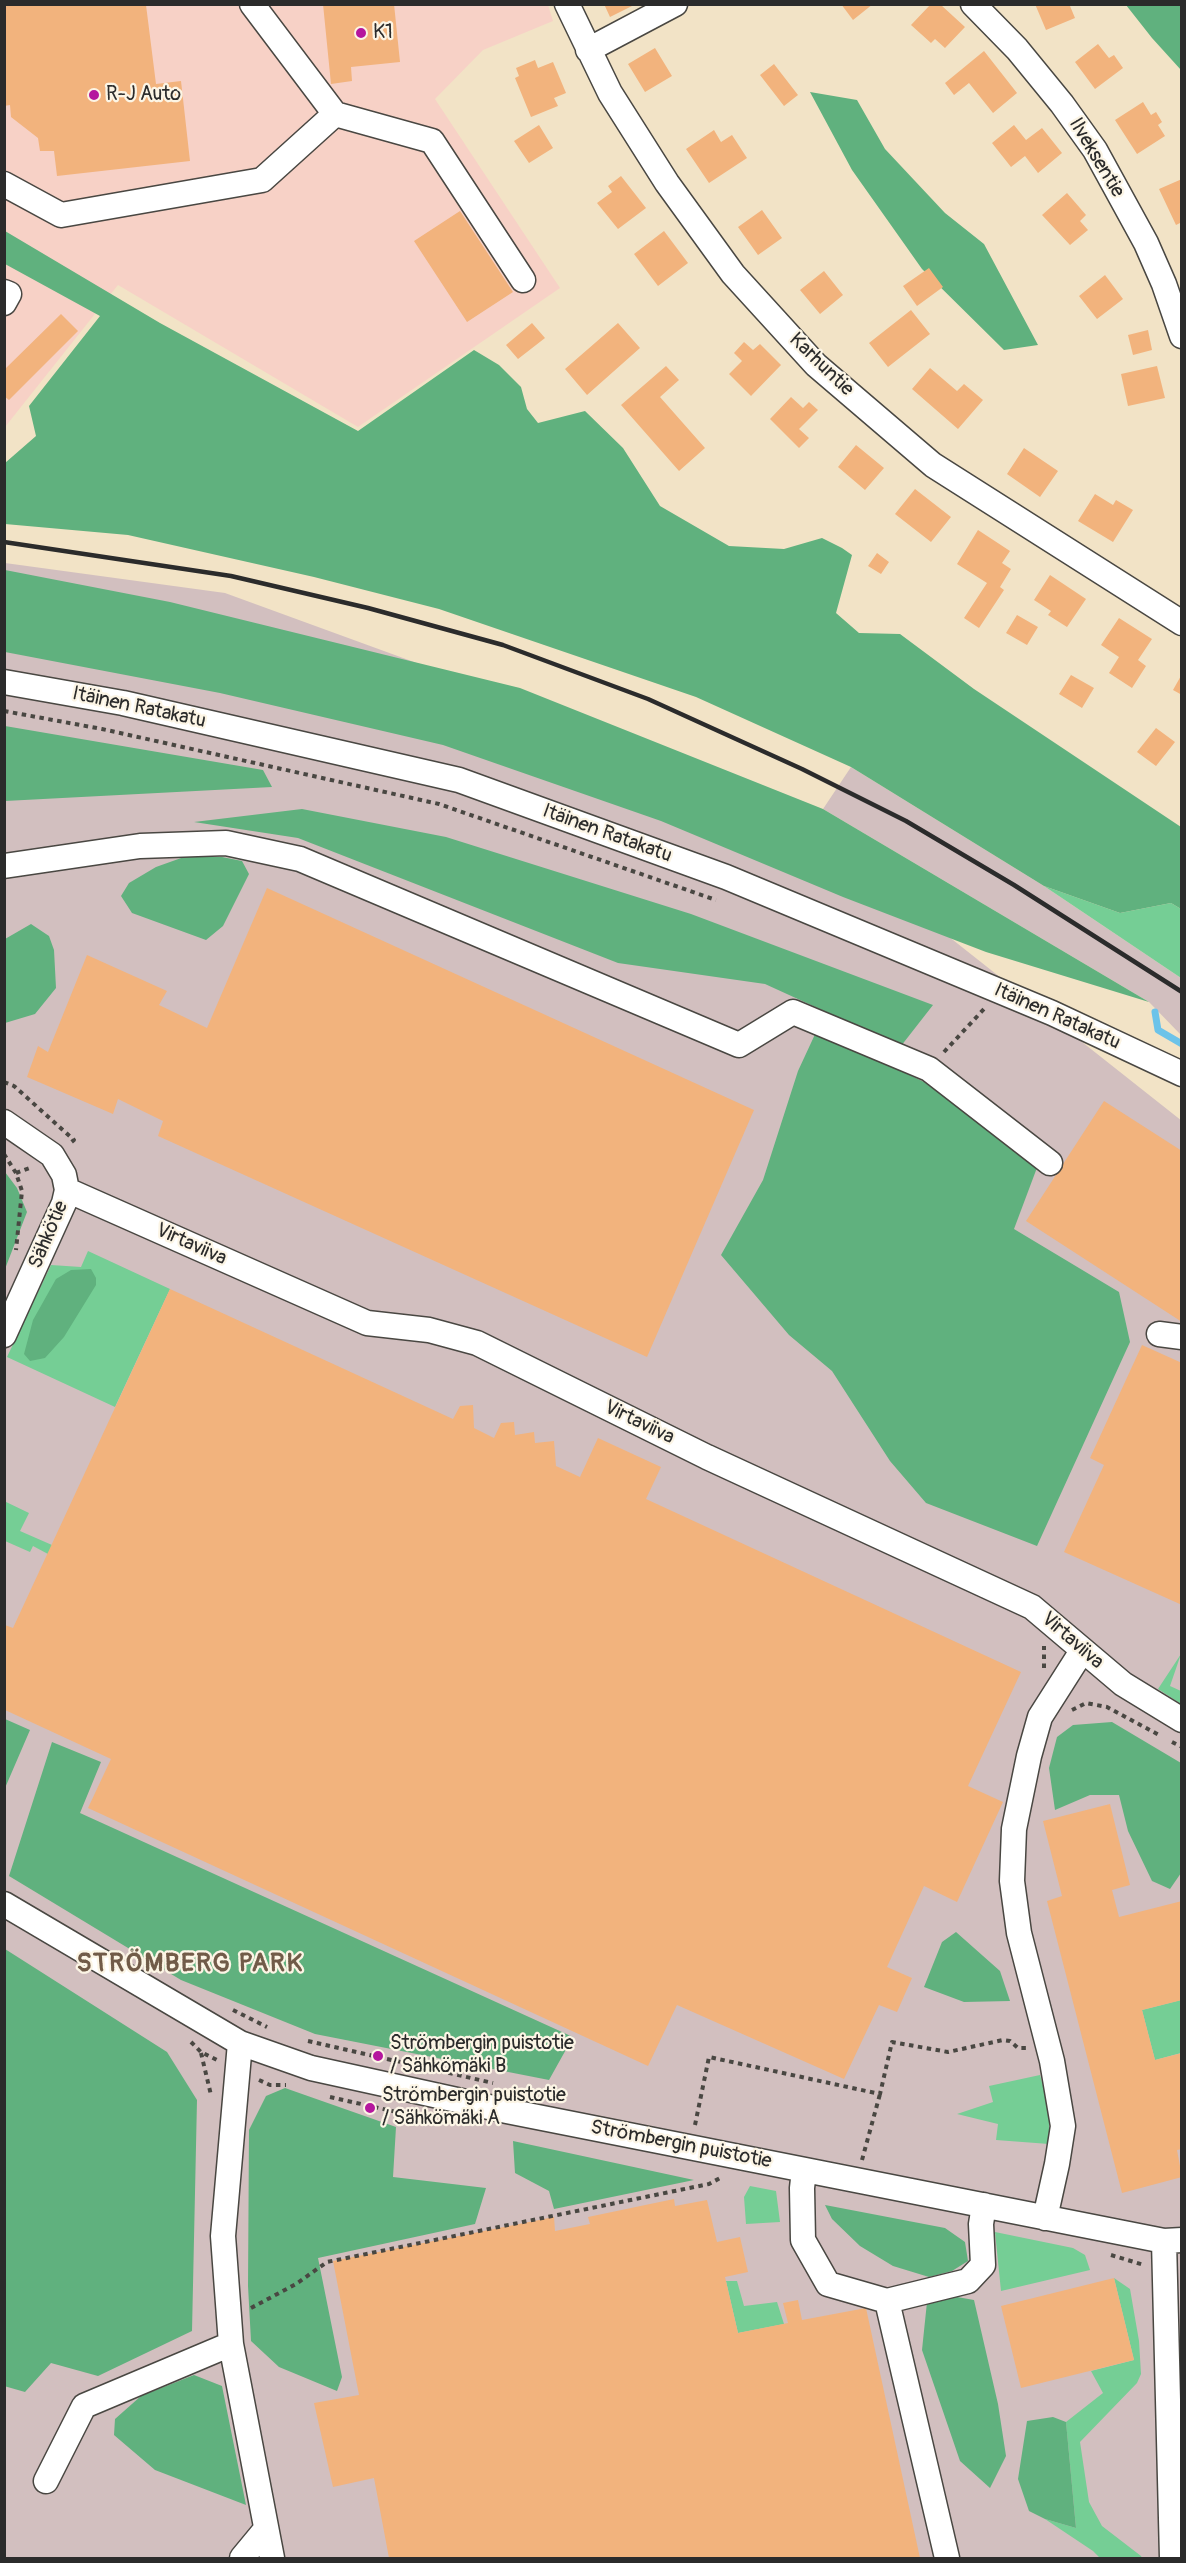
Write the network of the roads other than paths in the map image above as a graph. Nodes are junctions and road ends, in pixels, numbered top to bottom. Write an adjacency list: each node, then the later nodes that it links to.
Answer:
1 (252, 4): 6 (street)
2 (567, 4): 5 (street, Karhuntie)
3 (675, 4): 5 (street)
4 (973, 4): 11 (street, Ilveksentie)
5 (588, 50): 12 (street, Karhuntie)
6 (335, 114): 7 (street); 8 (street)
7 (4, 184)
8 (523, 280)
9 (4, 292): 10 (street)
10 (4, 303)
11 (1182, 336)
12 (1182, 623)
13 (4, 682): 15 (street, Itäinen Ratakatu)
14 (4, 866): 17 (street)
15 (1182, 1074)
16 (4, 1122): 18 (street, Sähkötie)
17 (1050, 1163)
18 (67, 1190): 19 (street, Sähkötie); 20 (street, Virtaviiva)
19 (4, 1335)
20 (1082, 1651): 21 (street, Virtaviiva); 26 (street)
21 (1182, 1720)
22 (4, 1904): 23 (street, Strömbergin puistotie)
23 (240, 2043): 24 (street, Strömbergin puistotie); 29 (street)
24 (804, 2170): 25 (street, Strömbergin puistotie); 28 (street)
25 (984, 2205): 26 (street, Strömbergin puistotie); 28 (street)
26 (1045, 2217): 27 (street, Strömbergin puistotie)
27 (1173, 2241): 35 (street)
28 (887, 2301): 34 (street)
29 (231, 2344): 30 (street); 31 (street)
30 (46, 2481)
31 (266, 2529): 32 (street); 33 (street)
32 (242, 2559)
33 (272, 2559)
34 (947, 2559)
35 (1172, 2559)

